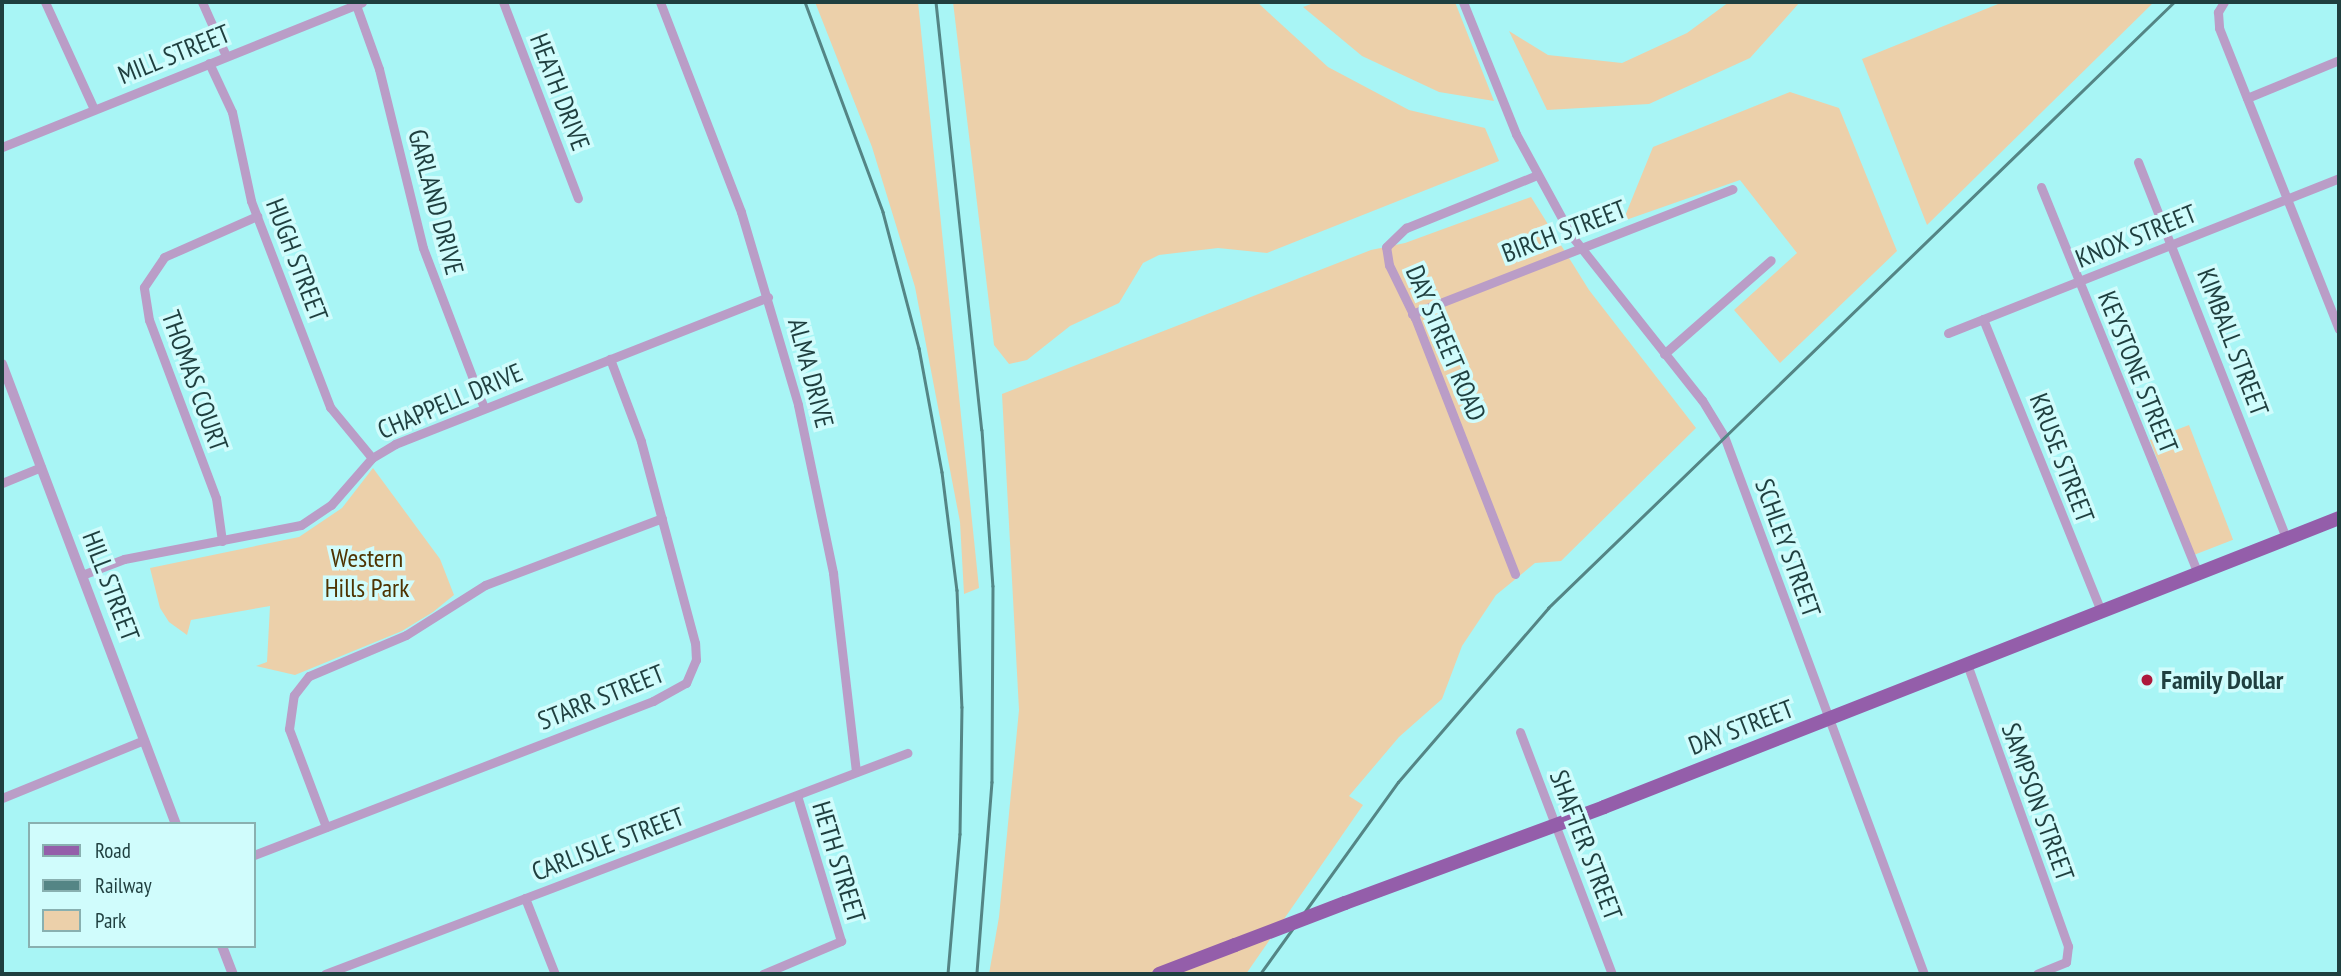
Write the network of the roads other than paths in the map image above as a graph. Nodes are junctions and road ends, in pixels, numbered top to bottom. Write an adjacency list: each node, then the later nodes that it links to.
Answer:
1 (45, 2): 12 (street)
2 (202, 2): 8 (street)
3 (503, 2): 19 (street, HEATH DRIVE)
4 (660, 2): 26 (street, ALMA DRIVE)
5 (1463, 2): 15 (street)
6 (2224, 2): 11 (street)
7 (359, 3): 8 (street, MILL STREET); 34 (street, GARLAND DRIVE)
8 (226, 56): 10 (street, MILL STREET)
9 (2339, 60): 11 (street)
10 (209, 63): 12 (street, MILL STREET); 21 (street, HUGH STREET)
11 (2247, 98): 20 (street)
12 (94, 109): 13 (street, MILL STREET)
13 (2, 147)
14 (2138, 162): 22 (street, KIMBALL STREET)
15 (1537, 176): 23 (street, SCHLEY STREET); 27 (street, DAY STREET ROAD)
16 (2339, 178): 20 (street, KNOX STREET)
17 (2041, 187): 25 (street, KEYSTONE STREET)
18 (1732, 189): 23 (street, BIRCH STREET)
19 (578, 198)
20 (2287, 199): 22 (street, KNOX STREET); 29 (street)
21 (257, 216): 35 (street, HUGH STREET); 41 (street, THOMAS COURT)
22 (2173, 244): 25 (street, KNOX STREET); 40 (street, KIMBALL STREET)
23 (1579, 247): 27 (street, BIRCH STREET); 31 (street, SCHLEY STREET)
24 (1772, 260): 31 (street)
25 (2079, 281): 28 (street, KNOX STREET); 42 (street, KEYSTONE STREET)
26 (768, 296): 32 (street, CHAPPELL DRIVE); 51 (street, ALMA DRIVE)
27 (1412, 314): 43 (street, DAY STREET ROAD)
28 (1983, 319): 30 (street, KNOX STREET); 45 (street, KRUSE STREET)
29 (2339, 329)
30 (1948, 333)
31 (1664, 354): 47 (street, SCHLEY STREET)
32 (610, 359): 34 (street, CHAPPELL DRIVE); 39 (street, STARR STREET)
33 (2, 364): 36 (street, HILL STREET)
34 (484, 408): 35 (street, CHAPPELL DRIVE)
35 (372, 458): 41 (street, CHAPPELL DRIVE)
36 (41, 467): 37 (street); 44 (street, HILL STREET)
37 (2, 483)
38 (2339, 517): 40 (main road, DAY STREET)
39 (662, 518): 56 (street); 56 (street, STARR STREET)
40 (2286, 538): 42 (main road, DAY STREET)
41 (222, 541): 44 (street, CHAPPELL DRIVE)
42 (2198, 573): 45 (main road, DAY STREET)
43 (1515, 574)
44 (82, 575): 49 (street, HILL STREET)
45 (2101, 611): 46 (main road, DAY STREET)
46 (1967, 664): 47 (main road, DAY STREET); 67 (street, SAMPSON STREET)
47 (1827, 719): 55 (main road, DAY STREET); 66 (street, SCHLEY STREET)
48 (1520, 732): 55 (street, SHAFTER STREET)
49 (144, 740): 53 (street); 54 (street, HILL STREET)
50 (907, 753): 51 (street, CARLISLE STREET)
51 (856, 772): 52 (street, CARLISLE STREET)
52 (797, 794): 58 (street, CARLISLE STREET); 63 (street, HETH STREET)
53 (2, 798)
54 (175, 822)
55 (1555, 825): 64 (main road, DAY STREET, bridge); 65 (street, SHAFTER STREET)
56 (326, 827): 57 (street, STARR STREET)
57 (256, 854)
58 (524, 898): 61 (street, CARLISLE STREET); 62 (street)
59 (223, 948): 60 (street)
60 (233, 974)
61 (325, 974)
62 (555, 974)
63 (763, 974)
64 (1159, 974)
65 (1612, 974)
66 (1924, 974)
67 (2037, 974)

